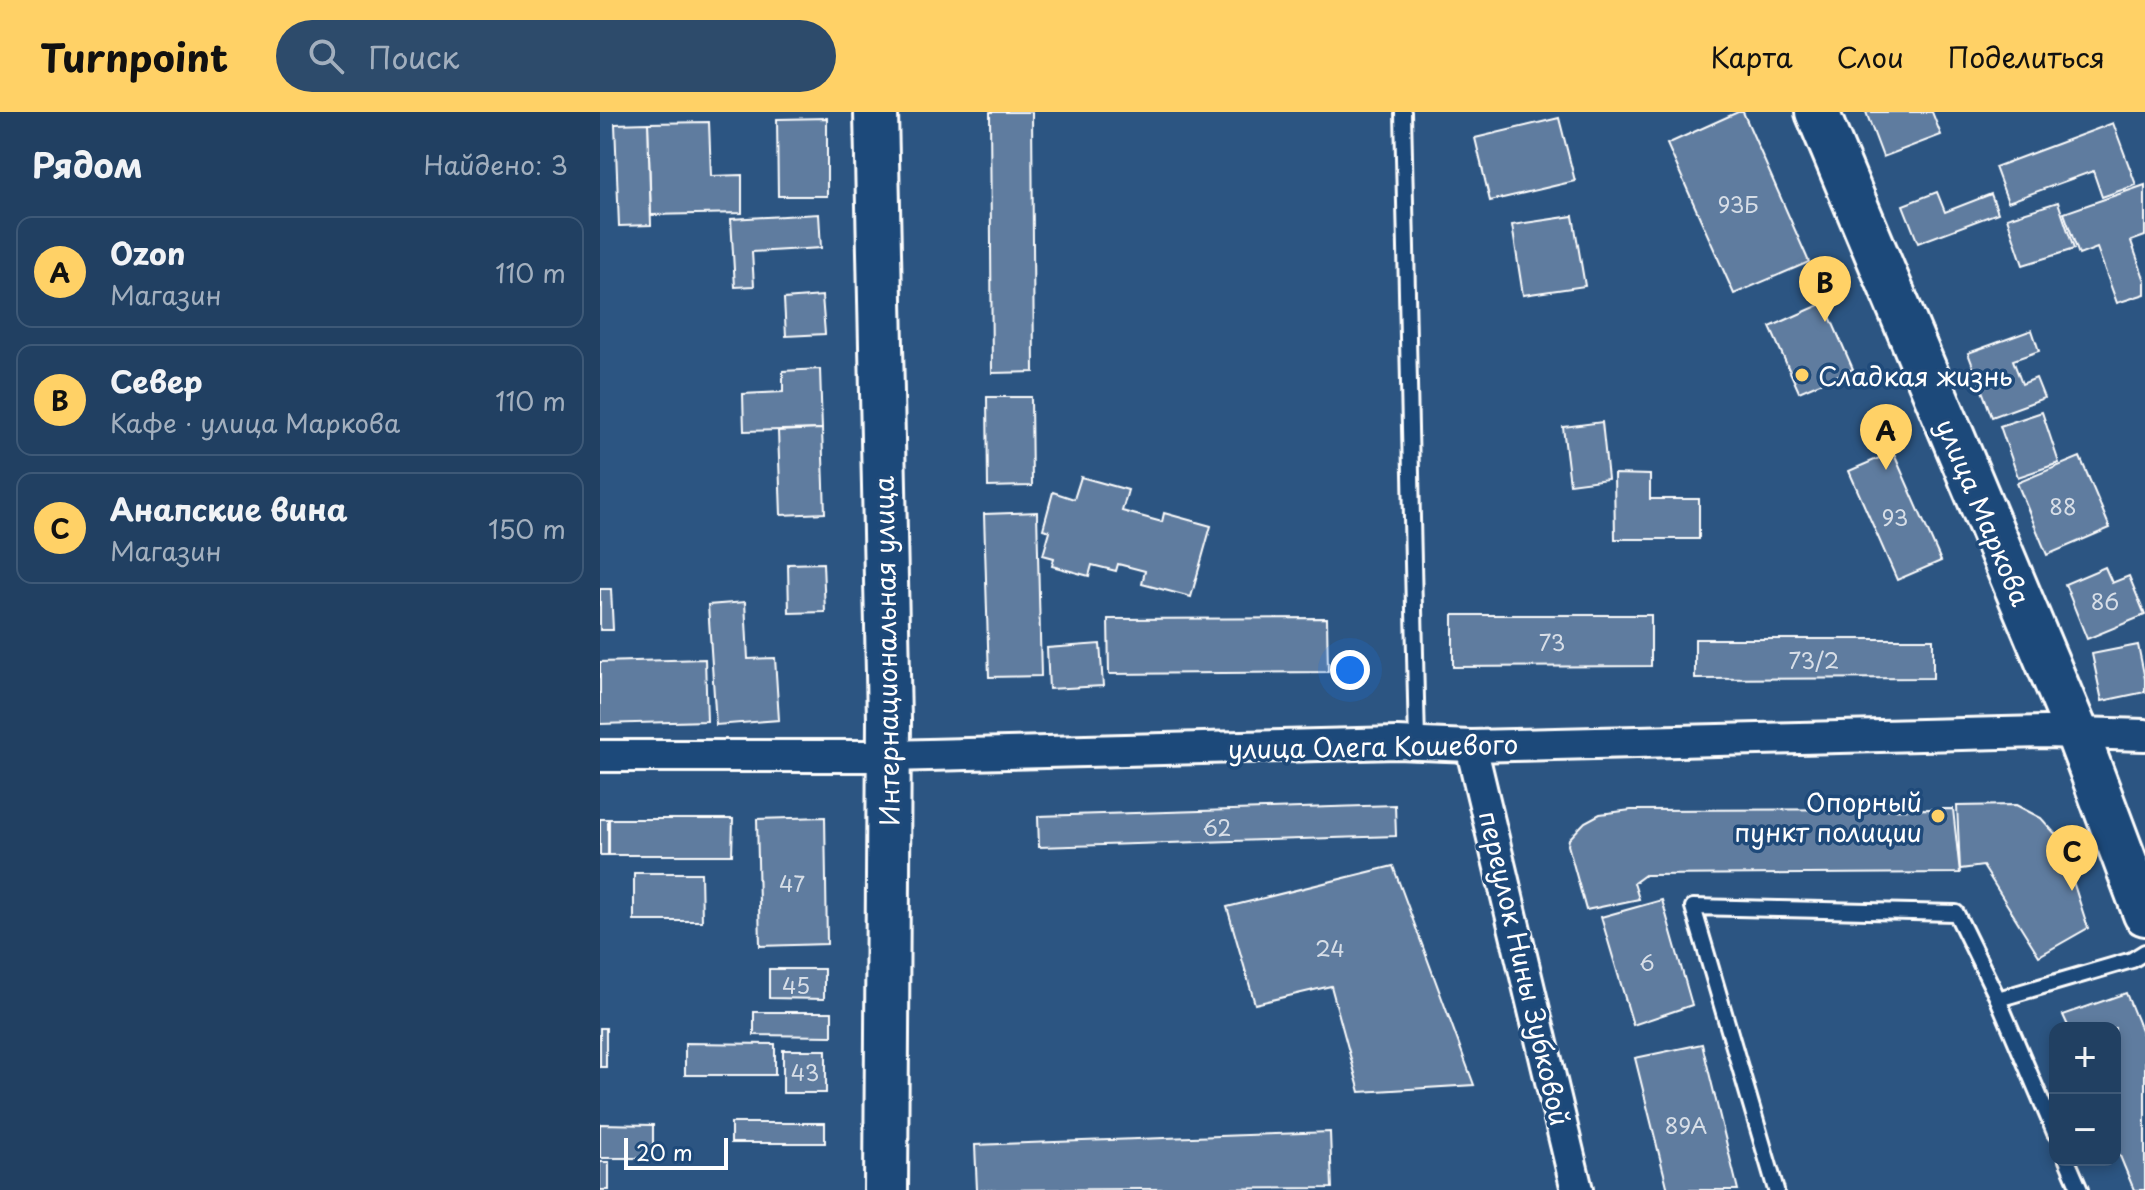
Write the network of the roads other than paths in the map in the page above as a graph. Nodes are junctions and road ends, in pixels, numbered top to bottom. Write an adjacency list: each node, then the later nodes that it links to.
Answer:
1 (876, 112): 9 (main road, Интернациональная улица)
2 (1403, 112): 6 (lane)
3 (1817, 112): 4 (main road, улица Маркова)
4 (2077, 733): 5 (street, улица Олега Кошевого); 7 (street, улица Олега Кошевого); 10 (main road, улица Маркова)
5 (2145, 735)
6 (1417, 744): 7 (street, улица Олега Кошевого); 9 (street, улица Олега Кошевого)
7 (1471, 746): 16 (street, переулок Нины Зубковой)
8 (600, 756): 9 (street, улица Олега Кошевого)
9 (889, 756): 15 (main road, Интернациональная улица)
10 (2145, 914)
11 (2145, 952): 12 (lane)
12 (1998, 999): 13 (lane); 17 (lane)
13 (2049, 1119)
14 (2070, 1166): 18 (lane)
15 (886, 1190)
16 (1577, 1190)
17 (1776, 1190)
18 (2080, 1190)

